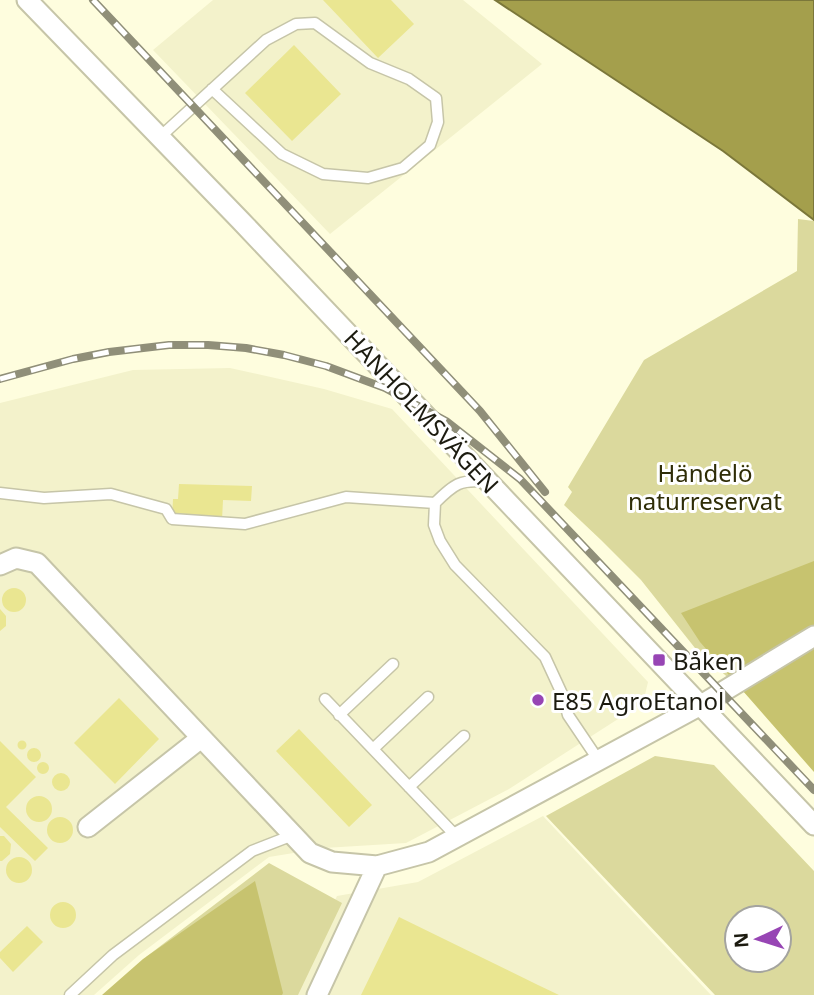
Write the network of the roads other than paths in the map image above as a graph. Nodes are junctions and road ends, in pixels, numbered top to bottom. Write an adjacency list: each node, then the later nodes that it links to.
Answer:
1 (27, 0): 3 (street, HANHOLMSVÄGEN)
2 (212, 89): 2 (lane); 3 (lane)
3 (160, 137): 4 (street, HANHOLMSVÄGEN)
4 (488, 482): 6 (lane); 12 (street, HANHOLMSVÄGEN)
5 (0, 492): 6 (lane)
6 (435, 503): 17 (lane)
7 (0, 565): 15 (street)
8 (814, 636): 12 (street)
9 (393, 664): 13 (lane)
10 (428, 697): 16 (lane)
11 (325, 699): 13 (lane)
12 (701, 705): 17 (street); 19 (street, HANHOLMSVÄGEN)
13 (339, 715): 16 (lane)
14 (464, 736): 18 (lane)
15 (201, 738): 20 (street); 21 (street)
16 (373, 749): 18 (lane)
17 (599, 761): 22 (street)
18 (409, 787): 22 (lane)
19 (814, 825)
20 (88, 827)
21 (293, 835): 23 (street); 24 (lane)
22 (457, 837): 23 (street)
23 (377, 866): 25 (street)
24 (70, 995)
25 (317, 995)

